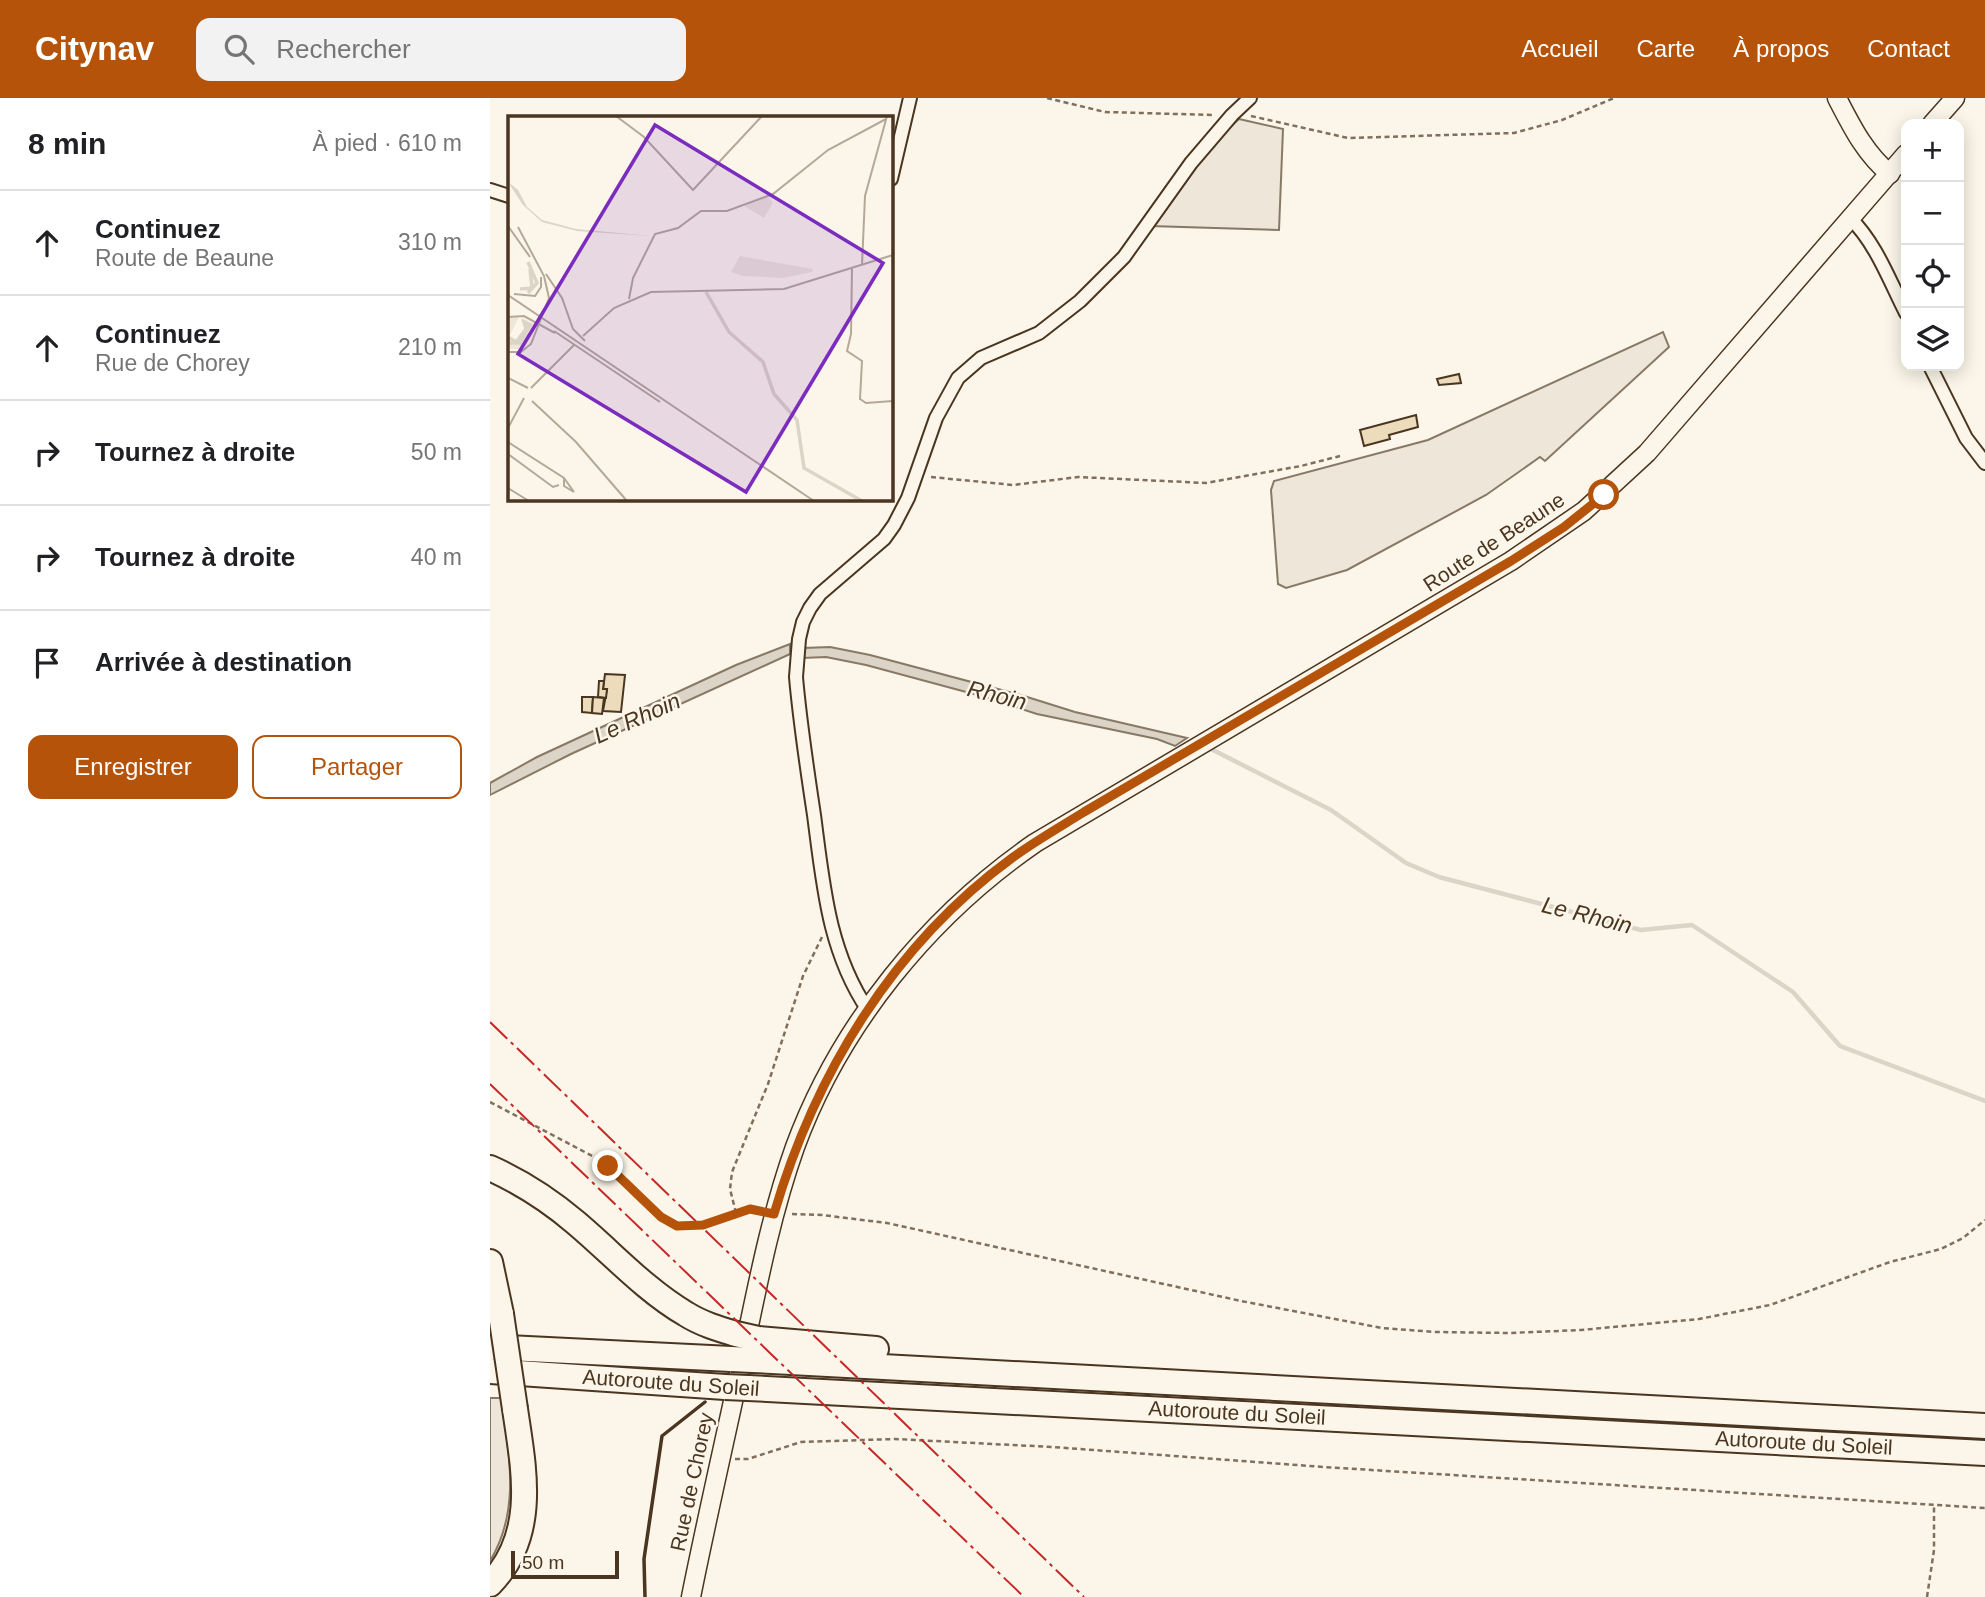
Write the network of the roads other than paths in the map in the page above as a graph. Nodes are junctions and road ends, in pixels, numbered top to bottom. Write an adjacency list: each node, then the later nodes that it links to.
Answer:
1 (910, 98): 8 (street)
2 (1250, 98): 16 (street)
3 (1837, 98): 7 (street)
4 (1955, 98): 5 (street)
5 (1936, 119)
6 (1901, 161): 7 (street, Route de Beaune)
7 (1890, 174): 11 (street, Route de Beaune)
8 (892, 175)
9 (490, 190): 10 (street)
10 (508, 196)
11 (1850, 218): 12 (street); 15 (street, Route de Beaune)
12 (1903, 308)
13 (1932, 371): 14 (street)
14 (1985, 463)
15 (1035, 843): 16 (street, Rue de Chorey)
16 (868, 1010): 27 (street, Rue de Chorey)
17 (490, 1168): 20 (highway)
18 (490, 1262): 26 (highway, bridge)
19 (490, 1348): 20 (highway, Autoroute du Soleil)
20 (744, 1348): 24 (highway, Autoroute du Soleil)
21 (490, 1371): 22 (highway, Autoroute du Soleil)
22 (639, 1382): 23 (highway); 25 (highway, Autoroute du Soleil)
23 (490, 1387)
24 (1985, 1426)
25 (1985, 1453)
26 (490, 1584)
27 (691, 1597)

